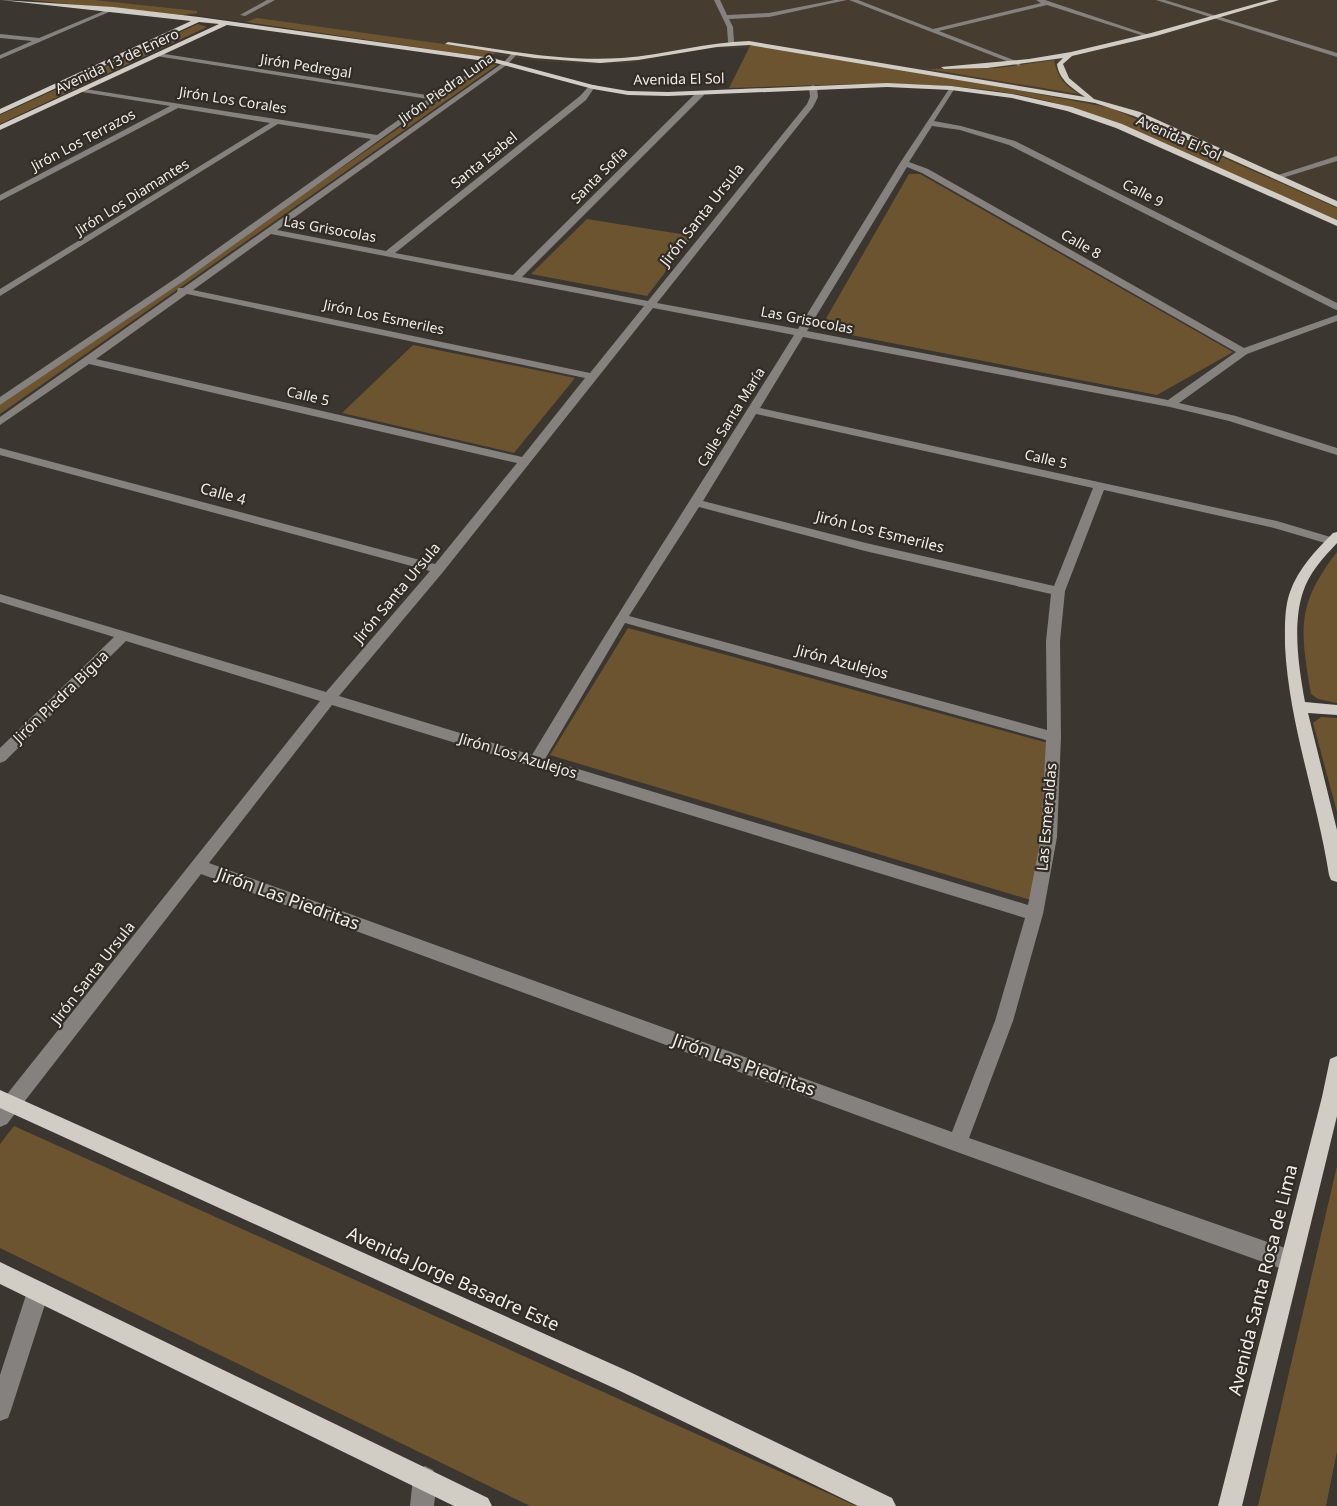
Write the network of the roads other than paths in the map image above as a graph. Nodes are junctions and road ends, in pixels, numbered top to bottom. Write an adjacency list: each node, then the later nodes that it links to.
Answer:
1 (4, 0): 10 (main road, Avenida El Sol)
2 (272, 0): 12 (street)
3 (717, 0): 14 (street)
4 (844, 0): 14 (street)
5 (852, 0): 18 (street)
6 (1039, 0): 9 (street)
7 (1159, 0): 15 (street)
8 (1276, 0): 15 (main road)
9 (1047, 3): 18 (street); 19 (street)
10 (113, 9): 16 (main road, Avenida El Sol); 21 (street)
11 (216, 11): 16 (main road, Avenida 13 de Enero)
12 (240, 15): 13 (main road); 17 (main road, Avenida 13 de Enero)
13 (255, 17)
14 (726, 17): 23 (street)
15 (1214, 17): 19 (main road); 27 (street)
16 (198, 19): 17 (main road, Avenida El Sol); 42 (main road, Avenida 13 de Enero)
17 (226, 23): 25 (main road, Avenida 13 de Enero); 29 (main road, Avenida El Sol)
18 (932, 31): 31 (street)
19 (1146, 35): 26 (main road)
20 (0, 36): 21 (street)
21 (41, 40): 28 (street)
22 (438, 42): 24 (main road, Avenida El Sol)
23 (731, 42): 24 (main road, Avenida El Sol); 32 (main road, Avenida El Sol)
24 (515, 52): 29 (street, Jirón Piedra Luna); 30 (street, Jirón Piedra Luna)
25 (158, 55): 36 (main road, Avenida 13 de Enero); 38 (street, Jirón Pedregal)
26 (1069, 55): 31 (main road); 40 (main road)
27 (1337, 55)
28 (0, 57)
29 (492, 60): 30 (main road, Avenida El Sol); 38 (street, Jirón Piedra Luna)
30 (506, 63): 33 (main road, Avenida El Sol); 39 (street, Jirón Piedra Luna)
31 (1019, 64): 32 (main road)
32 (896, 66): 40 (main road, Avenida El Sol)
33 (594, 87): 37 (main road, Avenida El Sol); 54 (street, Santa Isabel)
34 (813, 87): 35 (main road, Avenida El Sol); 37 (main road, Avenida El Sol); 59 (street, Jirón Santa Ursula)
35 (951, 88): 44 (street, Calle Santa María); 52 (main road, Avenida El Sol)
36 (82, 90): 41 (street, Jirón Los Corales); 45 (main road, Avenida 13 de Enero)
37 (701, 93): 55 (street, Santa Sofia)
38 (434, 98): 39 (street, Jirón Pedregal); 46 (street, Jirón Piedra Luna)
39 (451, 101): 53 (street, Jirón Piedra Luna)
40 (1096, 101): 49 (main road, Avenida El Sol)
41 (178, 105): 43 (street, Jirón Los Corales); 50 (street, Jirón Los Terrazos)
42 (0, 112)
43 (278, 121): 46 (street, Jirón Los Corales); 58 (street, Jirón Los Diamantes)
44 (930, 123): 48 (street, Calle Santa María); 60 (street, Calle 9)
45 (0, 128)
46 (379, 138): 56 (street, Jirón Piedra Luna)
47 (1337, 158): 49 (street)
48 (904, 163): 62 (street, Calle Santa María); 63 (street, Calle 8)
49 (1276, 177): 51 (main road, Avenida El Sol)
50 (0, 198)
51 (1337, 204)
52 (1337, 223)
53 (269, 231): 54 (street, Las Grisocolas); 57 (street, Jirón Piedra Luna)
54 (389, 253): 55 (street, Las Grisocolas)
55 (516, 277): 59 (street, Las Grisocolas)
56 (169, 287): 57 (street, Jirón Los Esmeriles); 66 (street, Jirón Piedra Luna)
57 (185, 291): 64 (street, Jirón Piedra Luna); 65 (street, Jirón Los Esmeriles)
58 (0, 293)
59 (652, 304): 62 (street, Las Grisocolas); 65 (street, Jirón Santa Ursula)
60 (1337, 307)
61 (1337, 318): 63 (street)
62 (800, 332): 67 (street, Las Grisocolas); 68 (street, Calle Santa María)
63 (1243, 352): 67 (street)
64 (87, 360): 69 (street, Jirón Piedra Luna); 72 (street, Calle 5)
65 (594, 377): 72 (street, Jirón Santa Ursula)
66 (0, 402)
67 (1170, 404): 71 (street, Las Grisocolas)
68 (753, 410): 73 (street, Calle 5); 74 (street, Calle Santa María)
69 (0, 422)
70 (0, 451): 76 (street, Calle 4)
71 (1337, 452)
72 (523, 461): 76 (street, Jirón Santa Ursula)
73 (1098, 486): 75 (street, Calle 5); 77 (street, Las Esmeraldas)
74 (696, 503): 77 (street, Jirón Los Esmeriles); 79 (street, Calle Santa María)
75 (1334, 538): 82 (main road)
76 (438, 569): 81 (street, Jirón Santa Ursula)
77 (1058, 591): 84 (street, Las Esmeraldas)
78 (0, 598): 80 (street, Jirón Los Azulejos)
79 (621, 618): 84 (street, Jirón Azulejos); 86 (street, Calle Santa María)
80 (123, 636): 81 (street, Jirón Los Azulejos); 85 (street, Jirón Piedra Bigua)
81 (329, 699): 86 (street, Jirón Los Azulejos); 87 (street, Jirón Santa Ursula)
82 (1299, 707): 83 (main road); 88 (main road)
83 (1337, 710)
84 (1054, 737): 89 (street, Las Esmeraldas)
85 (0, 757)
86 (536, 761): 89 (street, Jirón Los Azulejos)
87 (198, 866): 91 (street, Jirón Santa Ursula); 92 (street, Jirón Las Piedritas)
88 (1337, 875)
89 (1035, 914): 92 (street, Las Esmeraldas)
90 (1337, 1065): 93 (main road, Avenida Santa Rosa de Lima)
91 (4, 1107): 100 (main road, Avenida Jorge Basadre Este)
92 (957, 1143): 93 (street, Jirón Las Piedritas)
93 (1291, 1261): 101 (main road, Avenida Santa Rosa de Lima)
94 (0, 1272): 95 (main road)
95 (38, 1292): 96 (street); 97 (main road)
96 (0, 1410)
97 (425, 1478): 98 (street); 99 (main road)
98 (422, 1506)
99 (480, 1506)
100 (884, 1506)
101 (1230, 1506)

